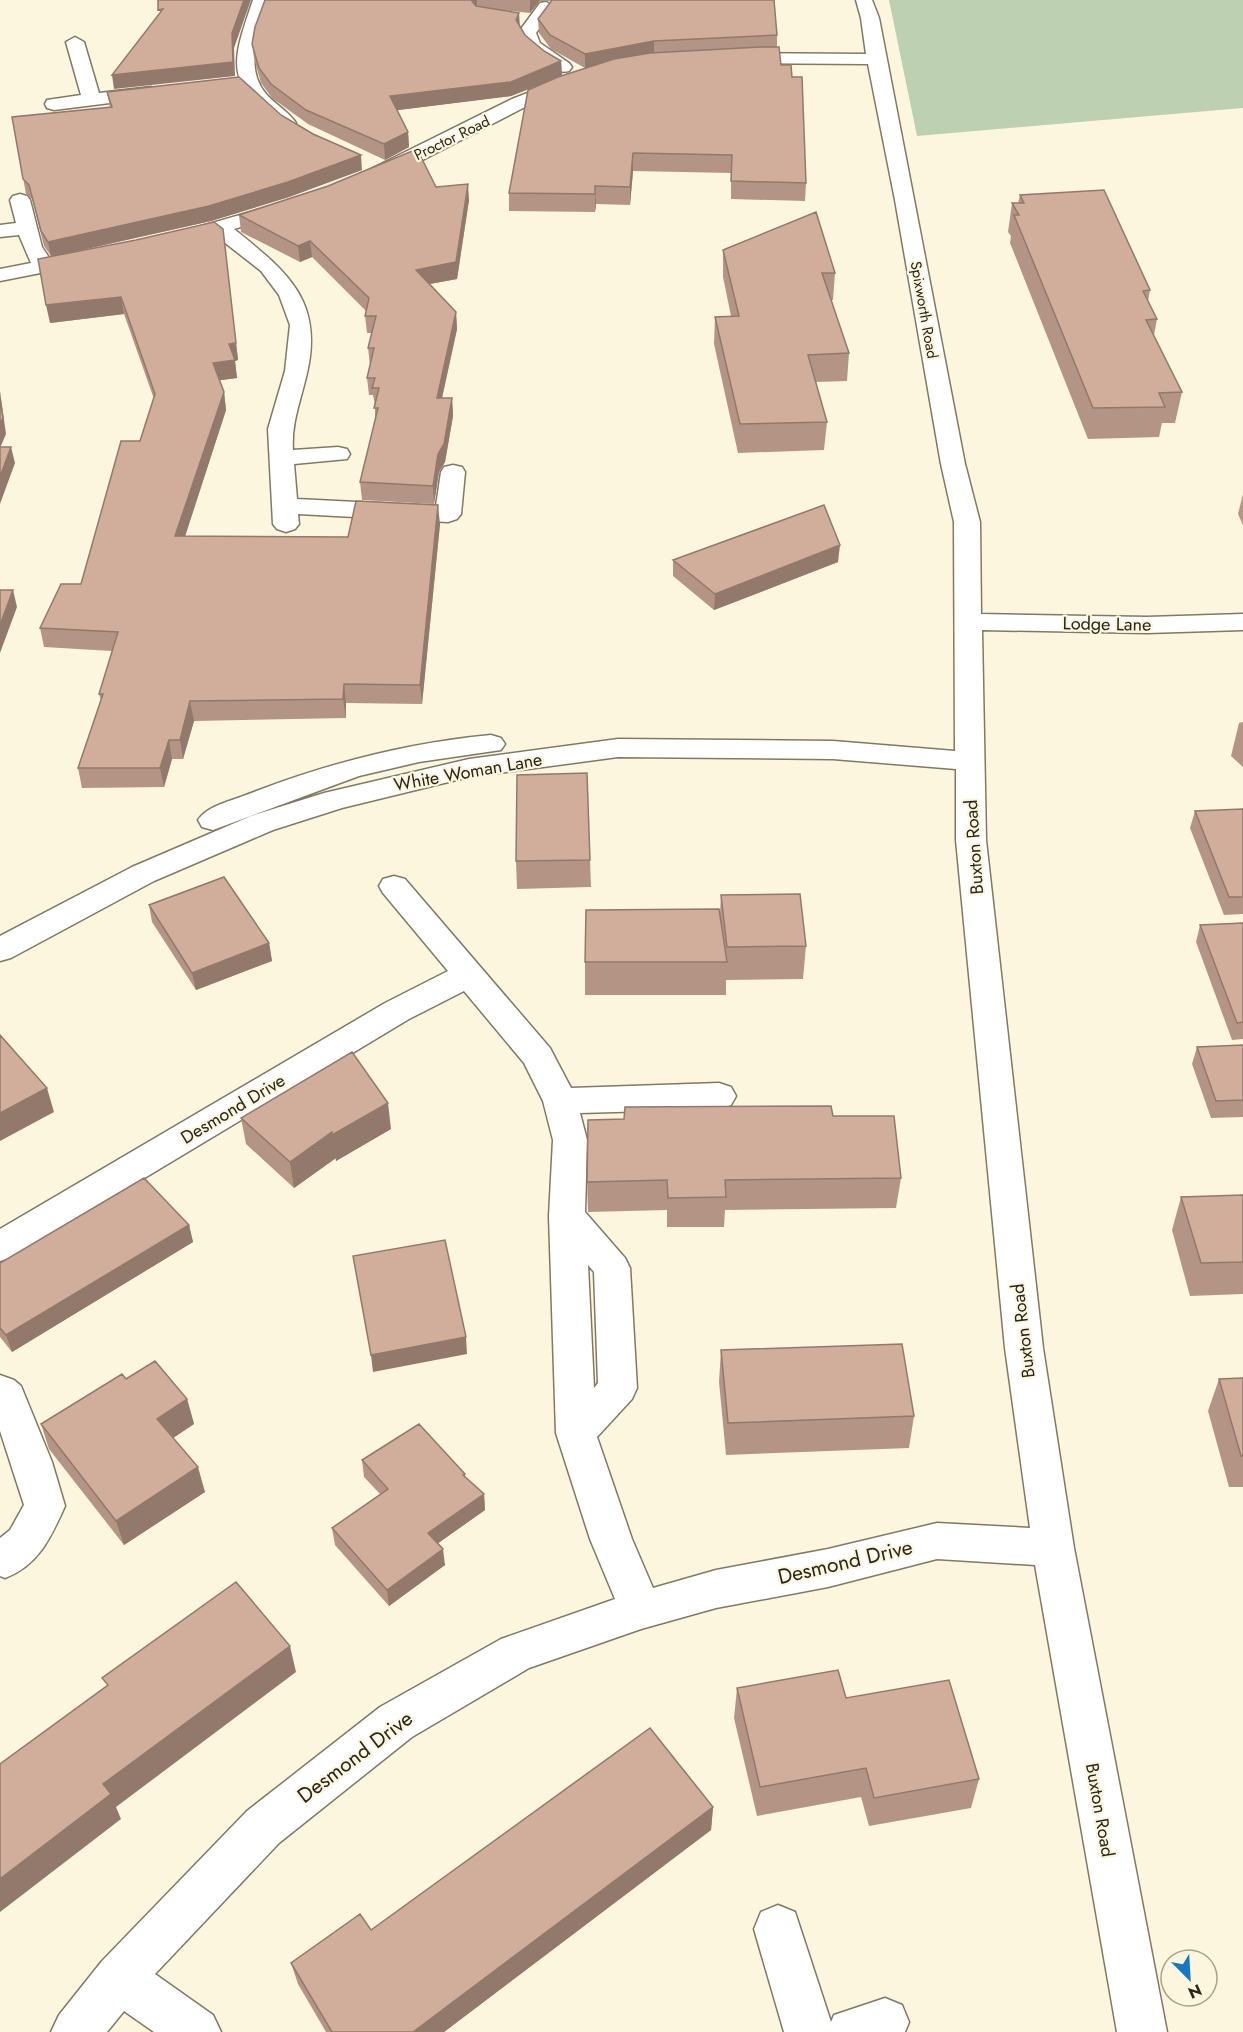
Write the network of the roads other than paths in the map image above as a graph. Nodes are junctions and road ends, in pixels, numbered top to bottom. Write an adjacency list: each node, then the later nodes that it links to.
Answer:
1 (261, 0): 9 (street)
2 (864, 0): 8 (street, Spixworth Road)
3 (546, 7): 5 (street)
4 (514, 18): 5 (street)
5 (534, 21): 15 (street, Proctor Road)
6 (75, 42): 12 (street)
7 (720, 58): 8 (street)
8 (876, 58): 28 (street, Spixworth Road)
9 (248, 82): 10 (street); 14 (street)
10 (226, 85)
11 (170, 91): 12 (street)
12 (92, 100): 13 (street)
13 (54, 104)
14 (302, 131)
15 (366, 170)
16 (20, 200): 18 (street)
17 (299, 203): 19 (street)
18 (27, 228): 20 (street); 23 (street)
19 (221, 229): 21 (street); 26 (street)
20 (0, 231)
21 (155, 245)
22 (97, 256): 23 (street)
23 (43, 267): 24 (street)
24 (0, 275)
25 (338, 454): 26 (street)
26 (280, 458): 27 (street)
27 (453, 472)
28 (970, 622): 29 (street, Lodge Lane); 30 (street, Buxton Road)
29 (1243, 622)
30 (971, 761): 32 (street, White Woman Lane); 38 (street, Buxton Road)
31 (394, 886): 33 (street)
32 (0, 950)
33 (468, 975): 35 (street); 36 (street, Desmond Drive)
34 (719, 1096): 35 (street)
35 (560, 1101): 40 (street)
36 (0, 1247)
37 (0, 1390): 39 (street)
38 (1053, 1548): 40 (street, Desmond Drive); 46 (street, Buxton Road)
39 (5, 1559)
40 (641, 1610): 42 (street, Desmond Drive)
41 (778, 1929): 45 (street)
42 (119, 1978): 43 (street, Desmond Drive); 44 (street)
43 (76, 2032)
44 (196, 2032)
45 (809, 2032)
46 (1142, 2032)

